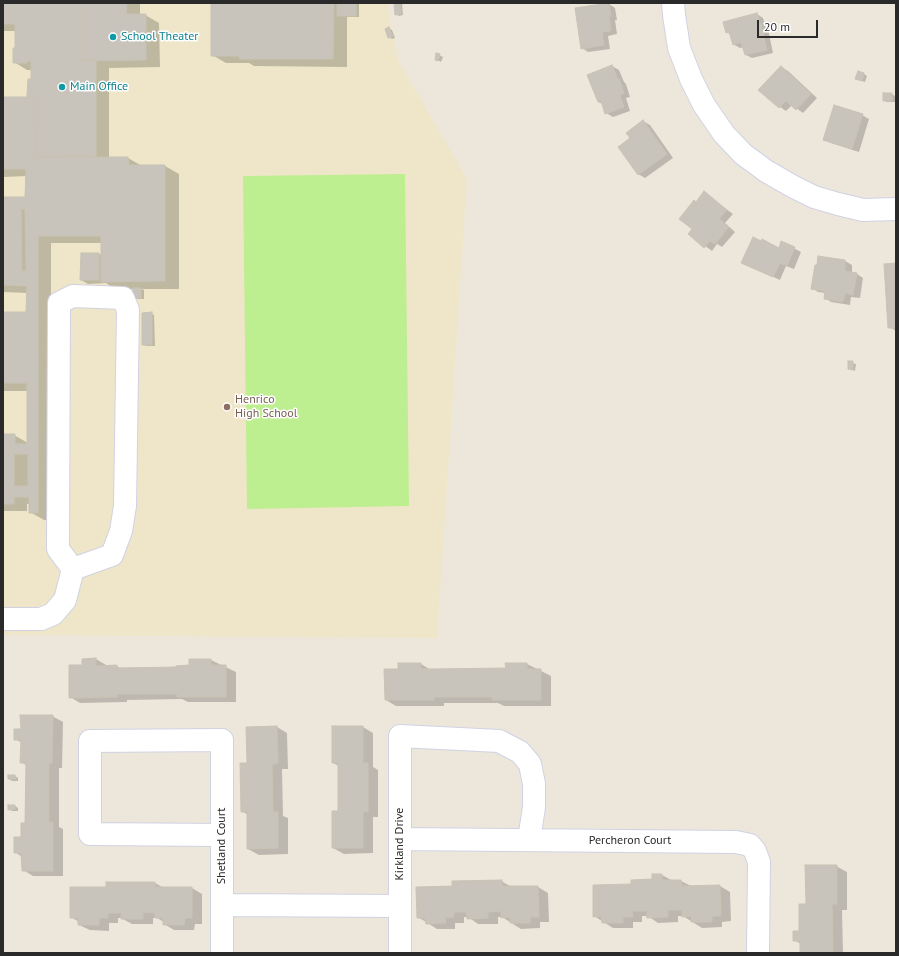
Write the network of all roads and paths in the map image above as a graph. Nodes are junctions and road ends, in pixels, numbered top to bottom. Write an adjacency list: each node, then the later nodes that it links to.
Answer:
1 (673, 3): 2 (street)
2 (896, 210)
3 (73, 569): 3 (street); 4 (street)
4 (3, 619)
5 (222, 835): 5 (street, Shetland Court); 8 (street, Shetland Court)
6 (400, 839): 7 (street, Percheron Court); 7 (street, Kirkland Drive); 9 (street, Kirkland Drive)
7 (529, 840): 12 (street, Percheron Court)
8 (222, 904): 9 (street); 10 (street, Shetland Court)
9 (400, 906): 11 (street, Kirkland Drive)
10 (222, 953)
11 (400, 953)
12 (758, 953)

